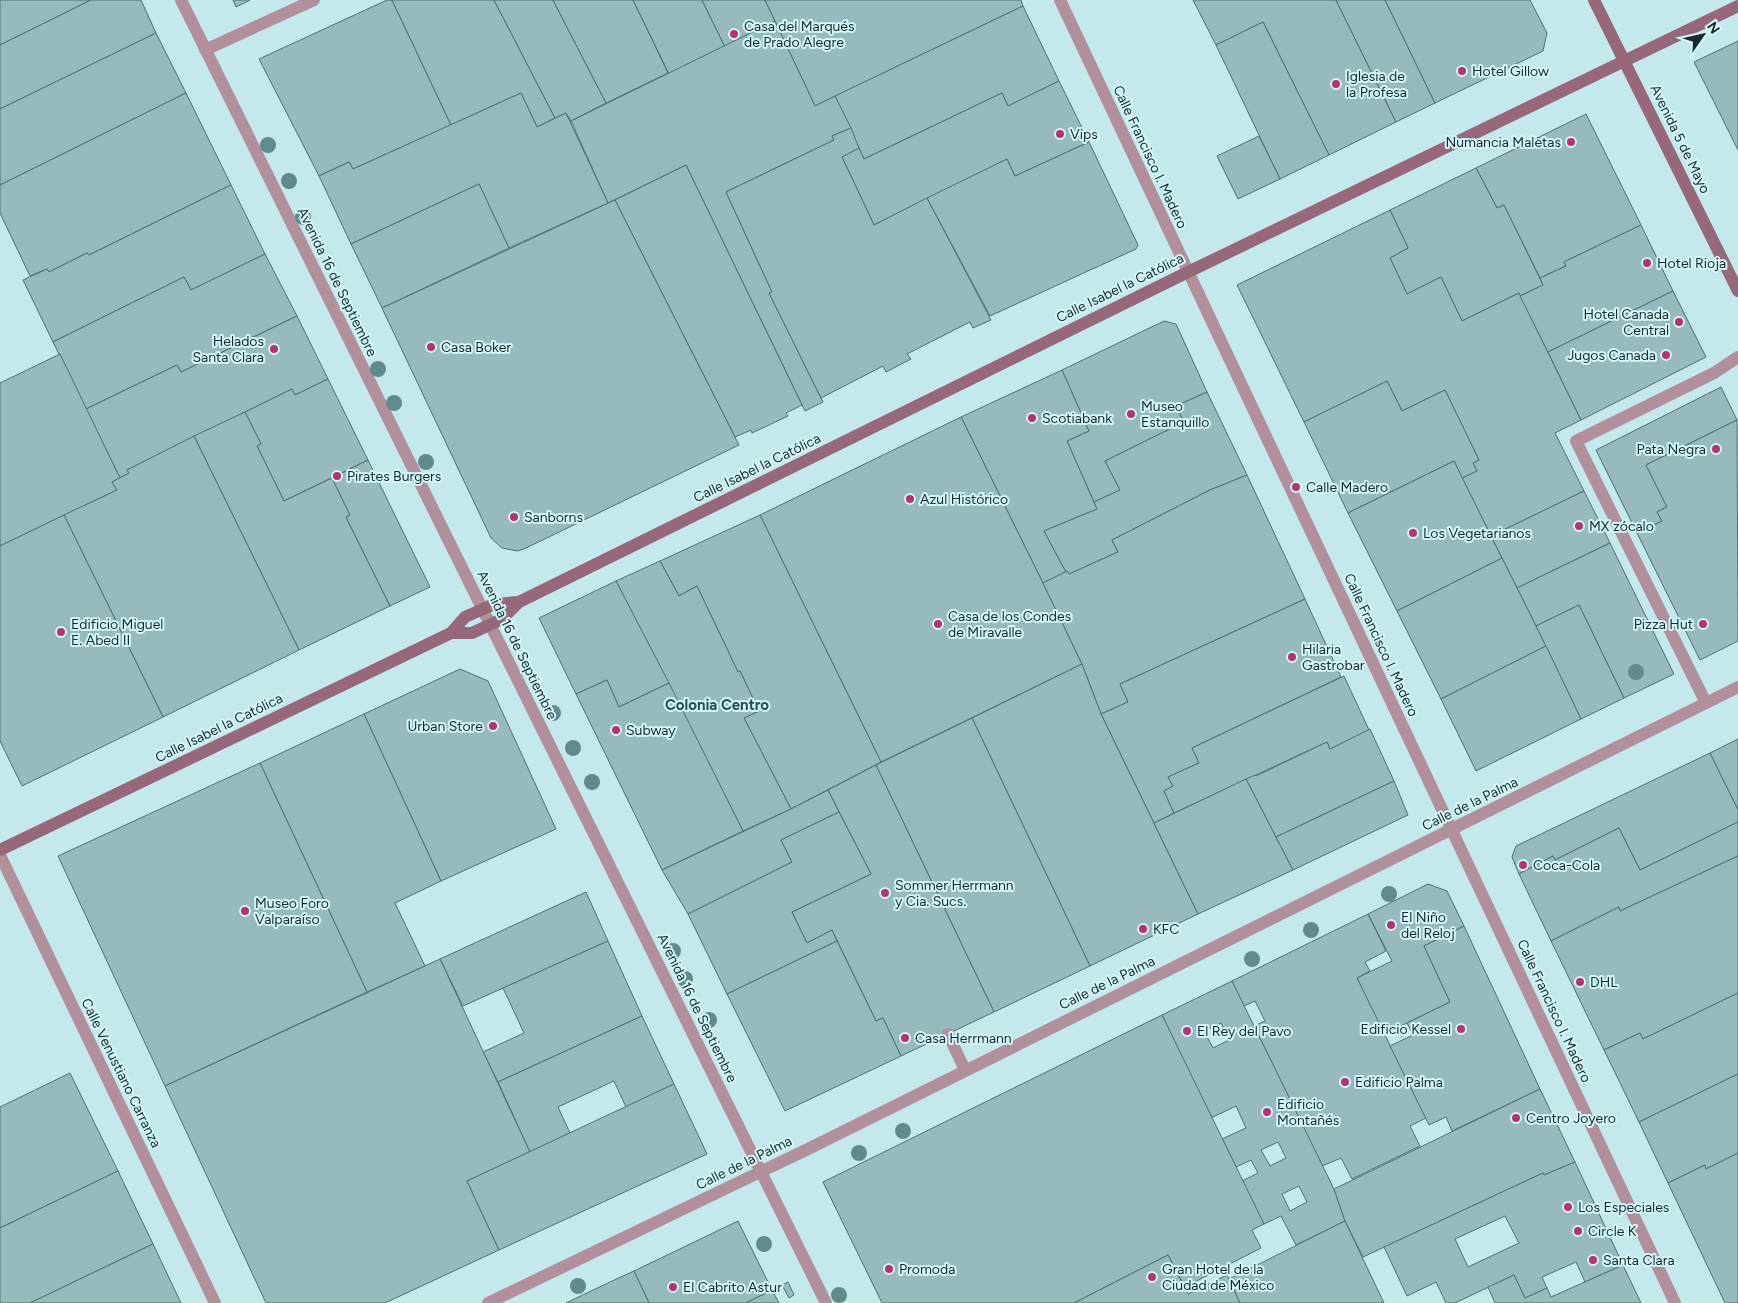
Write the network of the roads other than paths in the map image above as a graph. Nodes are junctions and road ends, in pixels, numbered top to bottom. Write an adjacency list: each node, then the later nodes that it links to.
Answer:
1 (181, 0): 6 (street, Avenida 16 de Septiembre)
2 (314, 0): 6 (street)
3 (1060, 0): 8 (street, Calle Francisco I. Madero)
4 (1594, 0): 7 (street, Avenida 5 de Mayo)
5 (1738, 6): 7 (street, Calle Isabel la Católica)
6 (205, 50): 12 (street, Avenida 16 de Septiembre)
7 (1625, 62): 8 (street, Calle Isabel la Católica); 9 (street, Avenida 5 de Mayo)
8 (1188, 272): 11 (street, Calle Isabel la Católica); 17 (street, Calle Francisco I. Madero)
9 (1738, 291)
10 (1738, 358): 16 (street)
11 (519, 602): 12 (street, Calle Isabel la Católica); 13 (street, Calle Isabel la Católica)
12 (483, 609): 13 (street, Avenida 16 de Septiembre); 14 (street, Calle Isabel la Católica)
13 (490, 624): 14 (street, Calle Isabel la Católica); 22 (street, Avenida 16 de Septiembre)
14 (451, 633): 18 (street, Calle Isabel la Católica)
15 (1738, 688): 16 (street, Calle de la Palma)
16 (1706, 703): 17 (street, Calle de la Palma)
17 (1452, 830): 21 (street, Calle de la Palma); 26 (street, Calle Francisco I. Madero)
18 (0, 850)
19 (0, 855): 23 (street, Calle Venustiano Carranza)
20 (948, 1034): 21 (street)
21 (965, 1070): 22 (street, Calle de la Palma)
22 (761, 1171): 24 (street, Calle de la Palma); 25 (street, Avenida 16 de Septiembre)
23 (215, 1303)
24 (488, 1303)
25 (826, 1303)
26 (1675, 1303)

